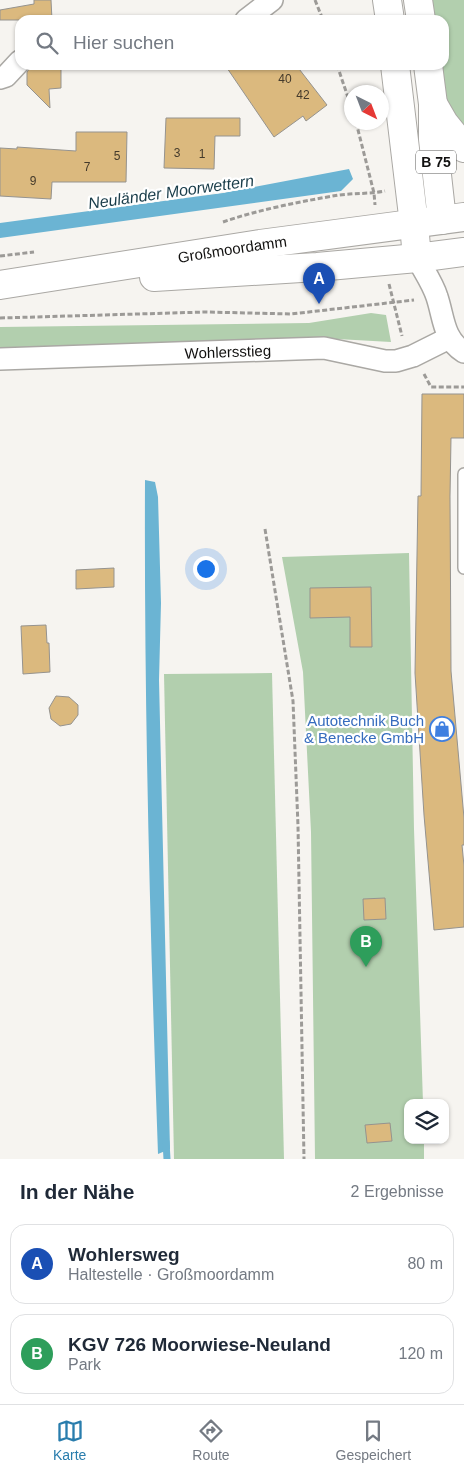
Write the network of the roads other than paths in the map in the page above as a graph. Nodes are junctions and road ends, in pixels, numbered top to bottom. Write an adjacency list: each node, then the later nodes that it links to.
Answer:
1 (272, 0): 4 (street)
2 (387, 0): 5 (main road)
3 (418, 0): 6 (main road)
4 (252, 15)
5 (389, 15)
6 (420, 15)
7 (15, 66): 10 (street)
8 (396, 70): 14 (main road, B 75)
9 (429, 70): 11 (main road, B 75)
10 (0, 78)
11 (433, 104): 12 (main road, B 75); 13 (main road, B 75)
12 (464, 148)
13 (453, 218): 14 (main road, Großmoordamm); 15 (main road)
14 (414, 224): 16 (main road); 17 (main road, Großmoordamm)
15 (455, 253): 16 (main road, Großmoordamm); 18 (street)
16 (418, 258): 17 (main road, Großmoordamm); 18 (street)
17 (0, 286)
18 (437, 296): 19 (street)
19 (457, 345): 20 (street, Wohlersstieg)
20 (0, 359)
21 (464, 474): 22 (lane)
22 (464, 568)

